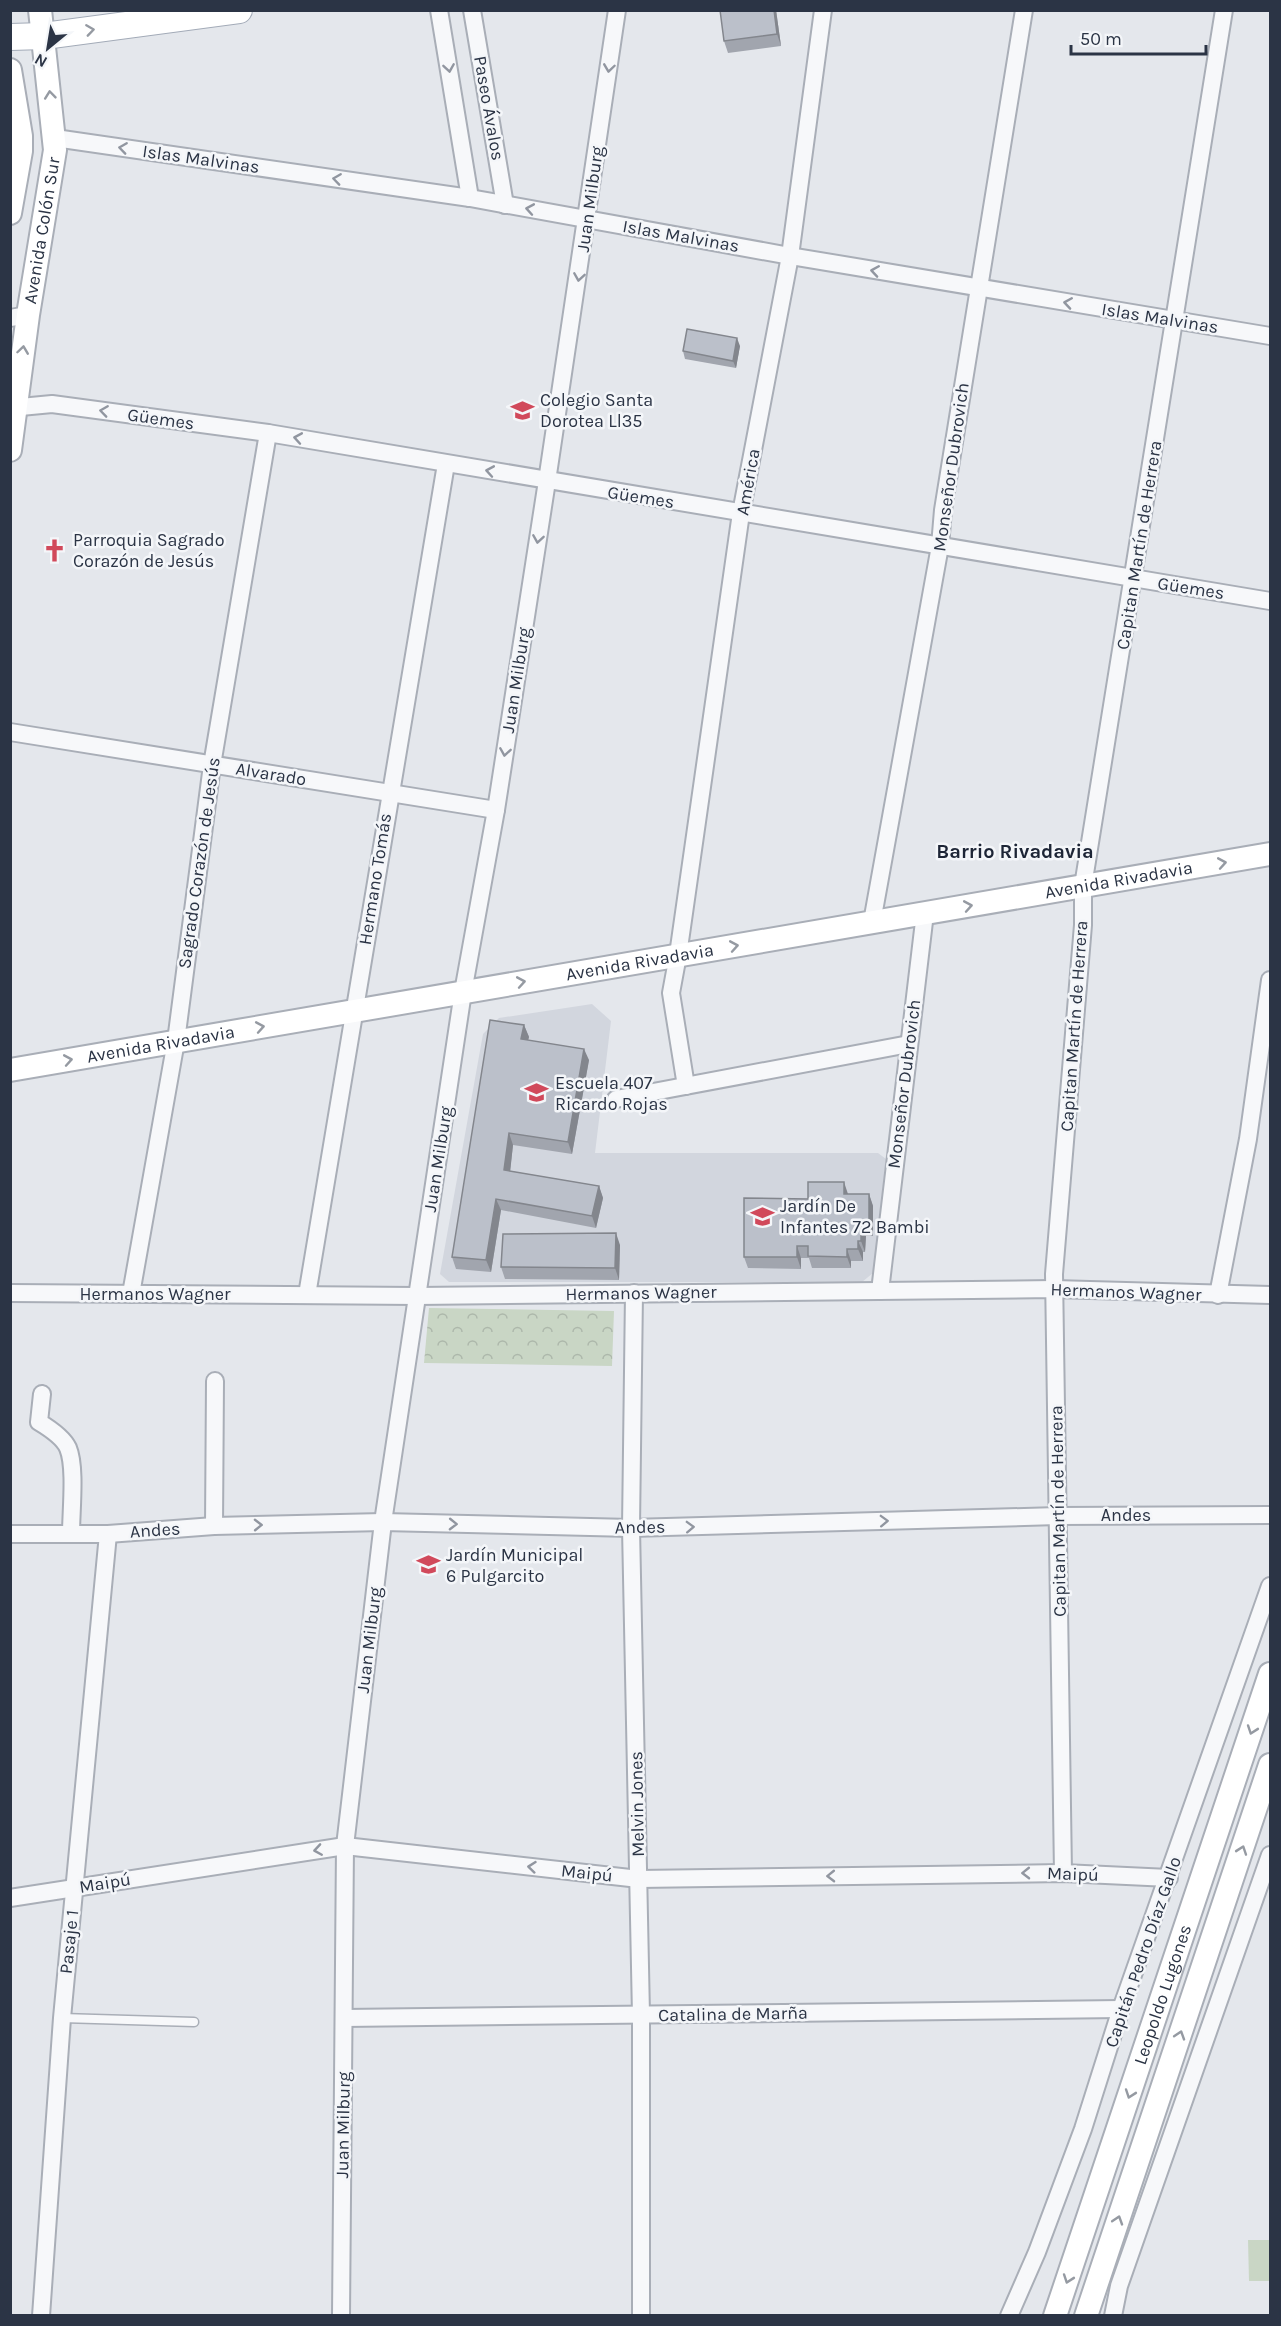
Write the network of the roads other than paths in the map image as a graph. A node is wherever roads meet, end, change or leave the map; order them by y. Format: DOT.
graph roads {
  1 [pos="40,10"];
  2 [pos="239,10"];
  3 [pos="439,10"];
  4 [pos="472,10"];
  5 [pos="617,10"];
  6 [pos="823,10"];
  7 [pos="1024,10"];
  8 [pos="1224,10"];
  9 [pos="208,12"];
  10 [pos="44,36"];
  11 [pos="10,37"];
  12 [pos="10,70"];
  13 [pos="55,138"];
  14 [pos="470,198"];
  15 [pos="505,205"];
  16 [pos="10,213"];
  17 [pos="587,219"];
  18 [pos="790,256"];
  19 [pos="980,288"];
  20 [pos="19,317"];
  21 [pos="1175,320"];
  22 [pos="1270,336"];
  23 [pos="13,408"];
  24 [pos="268,433"];
  25 [pos="10,450"];
  26 [pos="446,464"];
  27 [pos="547,481"];
  28 [pos="741,513"];
  29 [pos="940,546"];
  30 [pos="1134,578"];
  31 [pos="1270,601"];
  32 [pos="10,732"];
  33 [pos="212,765"];
  34 [pos="389,793"];
  35 [pos="496,810"];
  36 [pos="1270,854"];
  37 [pos="1083,886"];
  38 [pos="925,914"];
  39 [pos="872,922"];
  40 [pos="678,955"];
  41 [pos="1270,980"];
  42 [pos="463,992"];
  43 [pos="354,1011"];
  44 [pos="176,1041"];
  45 [pos="909,1044"];
  46 [pos="10,1070"];
  47 [pos="686,1086"];
  48 [pos="616,1099"];
  49 [pos="1054,1289"];
  50 [pos="880,1290"];
  51 [pos="10,1293"];
  52 [pos="634,1293"];
  53 [pos="130,1294"];
  54 [pos="308,1295"];
  55 [pos="1218,1295"];
  56 [pos="1270,1295"];
  57 [pos="417,1296"];
  58 [pos="215,1382"];
  59 [pos="42,1394"];
  60 [pos="1270,1515"];
  61 [pos="1058,1516"];
  62 [pos="383,1522"];
  63 [pos="214,1526"];
  64 [pos="631,1528"];
  65 [pos="10,1534"];
  66 [pos="71,1534"];
  67 [pos="108,1534"];
  68 [pos="1270,1586"];
  69 [pos="1270,1674"];
  70 [pos="1270,1765"];
  71 [pos="345,1846"];
  72 [pos="1270,1855"];
  73 [pos="1063,1873"];
  74 [pos="1267,1873"];
  75 [pos="1169,1878"];
  76 [pos="639,1879"];
  77 [pos="75,1887"];
  78 [pos="10,1898"];
  79 [pos="1121,2009"];
  80 [pos="641,2015"];
  81 [pos="62,2018"];
  82 [pos="344,2018"];
  83 [pos="194,2022"];
  84 [pos="41,2316"];
  85 [pos="341,2316"];
  86 [pos="641,2316"];
  87 [pos="1009,2316"];
  88 [pos="1055,2316"];
  89 [pos="1086,2316"];
  90 [pos="1113,2316"];
  1 -- 10 [label="main road, Avenida Colón Sur"];
  2 -- 9 [label="main road"];
  3 -- 14 [label="street, Paseo Ávalos, one-way"];
  4 -- 15 [label="street, Paseo Ávalos"];
  5 -- 17 [label="street, Juan Milburg, one-way"];
  6 -- 18 [label="street, América"];
  7 -- 19 [label="street, Monseñor Dubrovich"];
  8 -- 21 [label="street, Capitan Martín de Herrera"];
  10 -- 9 [label="main road, one-way"];
  10 -- 11 [label="main road"];
  13 -- 10 [label="main road, Avenida Colón Sur, one-way"];
  12 -- 16 [label="main road, Avenida Colón Sur"];
  14 -- 13 [label="street, Islas Malvinas, one-way"];
  13 -- 20 [label="main road, Avenida Colón Sur"];
  14 -- 15 [label="street, Islas Malvinas"];
  17 -- 15 [label="street, Islas Malvinas, one-way"];
  17 -- 18 [label="street, Islas Malvinas"];
  17 -- 27 [label="street, Juan Milburg, one-way"];
  19 -- 18 [label="street, Islas Malvinas, one-way"];
  18 -- 28 [label="street, América"];
  21 -- 19 [label="street, Islas Malvinas, one-way"];
  19 -- 29 [label="street, Monseñor Dubrovich"];
  23 -- 20 [label="main road, Avenida Colón Sur, one-way"];
  21 -- 22 [label="street, Islas Malvinas"];
  21 -- 30 [label="street, Capitan Martín de Herrera"];
  24 -- 23 [label="street, Güemes, one-way"];
  23 -- 25 [label="main road, Avenida Colón Sur"];
  26 -- 24 [label="street, Güemes, one-way"];
  24 -- 33 [label="street, Sagrado Corazón de Jesús"];
  27 -- 26 [label="street, Güemes, one-way"];
  26 -- 34 [label="street, Hermano Tomás"];
  27 -- 28 [label="street, Güemes"];
  27 -- 35 [label="street, Juan Milburg, one-way"];
  28 -- 29 [label="street, Güemes"];
  28 -- 40 [label="street, América"];
  29 -- 30 [label="street, Güemes"];
  29 -- 39 [label="street, Monseñor Dubrovich"];
  30 -- 31 [label="street, Güemes"];
  30 -- 37 [label="street, Capitan Martín de Herrera"];
  32 -- 33 [label="street, Alvarado"];
  33 -- 34 [label="street, Alvarado"];
  33 -- 44 [label="street, Sagrado Corazón de Jesús"];
  34 -- 35 [label="street, Alvarado"];
  34 -- 43 [label="street, Hermano Tomás"];
  35 -- 42 [label="street, Juan Milburg"];
  37 -- 36 [label="main road, Avenida Rivadavia, one-way"];
  38 -- 37 [label="main road, Avenida Rivadavia, one-way"];
  37 -- 49 [label="street, Capitan Martín de Herrera"];
  38 -- 39 [label="main road, Avenida Rivadavia"];
  38 -- 45 [label="street, Monseñor Dubrovich"];
  40 -- 39 [label="main road, Avenida Rivadavia, one-way"];
  42 -- 40 [label="main road, Avenida Rivadavia, one-way"];
  40 -- 47 [label="street"];
  41 -- 55 [label="street"];
  42 -- 43 [label="main road, Avenida Rivadavia"];
  42 -- 57 [label="street, Juan Milburg"];
  44 -- 43 [label="main road, Avenida Rivadavia, one-way"];
  43 -- 54 [label="street, Hermano Tomás"];
  46 -- 44 [label="main road, Avenida Rivadavia, one-way"];
  44 -- 53 [label="street, Sagrado Corazón de Jesús"];
  45 -- 47 [label="street"];
  45 -- 50 [label="street, Monseñor Dubrovich"];
  47 -- 48 [label="street"];
  49 -- 50 [label="street, Hermanos Wagner"];
  49 -- 55 [label="street, Hermanos Wagner"];
  49 -- 61 [label="street, Capitan Martín de Herrera"];
  50 -- 52 [label="street, Hermanos Wagner"];
  51 -- 53 [label="street, Hermanos Wagner"];
  52 -- 57 [label="street, Hermanos Wagner"];
  52 -- 64 [label="street, Melvin Jones"];
  53 -- 54 [label="street, Hermanos Wagner"];
  54 -- 57 [label="street, Hermanos Wagner"];
  55 -- 56 [label="street, Hermanos Wagner"];
  57 -- 62 [label="street, Juan Milburg"];
  58 -- 63 [label="street"];
  59 -- 66 [label="street"];
  60 -- 61 [label="street, Andes"];
  64 -- 61 [label="street, Andes, one-way"];
  61 -- 73 [label="street, Capitan Martín de Herrera"];
  63 -- 62 [label="street, Andes, one-way"];
  62 -- 64 [label="street, Andes, one-way"];
  62 -- 71 [label="street, Juan Milburg"];
  63 -- 67 [label="street, Andes"];
  64 -- 76 [label="street, Melvin Jones"];
  65 -- 66 [label="street, Andes"];
  66 -- 67 [label="street, Andes"];
  67 -- 77 [label="street, Pasaje 1"];
  68 -- 75 [label="street, Capitán Pedro Díaz Gallo"];
  69 -- 88 [label="main road, Leopoldo Lugones, one-way"];
  89 -- 70 [label="main road, Leopoldo Lugones, one-way"];
  76 -- 71 [label="street, Maipú, one-way"];
  71 -- 77 [label="street, Maipú, one-way"];
  71 -- 82 [label="street, Juan Milburg"];
  72 -- 74 [label="street"];
  73 -- 75 [label="street, Maipú"];
  73 -- 76 [label="street, Maipú, one-way"];
  74 -- 90 [label="street"];
  75 -- 79 [label="street, Capitán Pedro Díaz Gallo"];
  76 -- 80 [label="street, Melvin Jones"];
  77 -- 78 [label="street, Maipú"];
  77 -- 81 [label="street, Pasaje 1"];
  79 -- 80 [label="street, Catalina de Marña"];
  79 -- 87 [label="street, Capitán Pedro Díaz Gallo"];
  80 -- 82 [label="street, Catalina de Marña"];
  80 -- 86 [label="street, Melvin Jones"];
  81 -- 83 [label="lane"];
  81 -- 84 [label="street, Pasaje 1"];
  82 -- 85 [label="street, Juan Milburg"];
}
